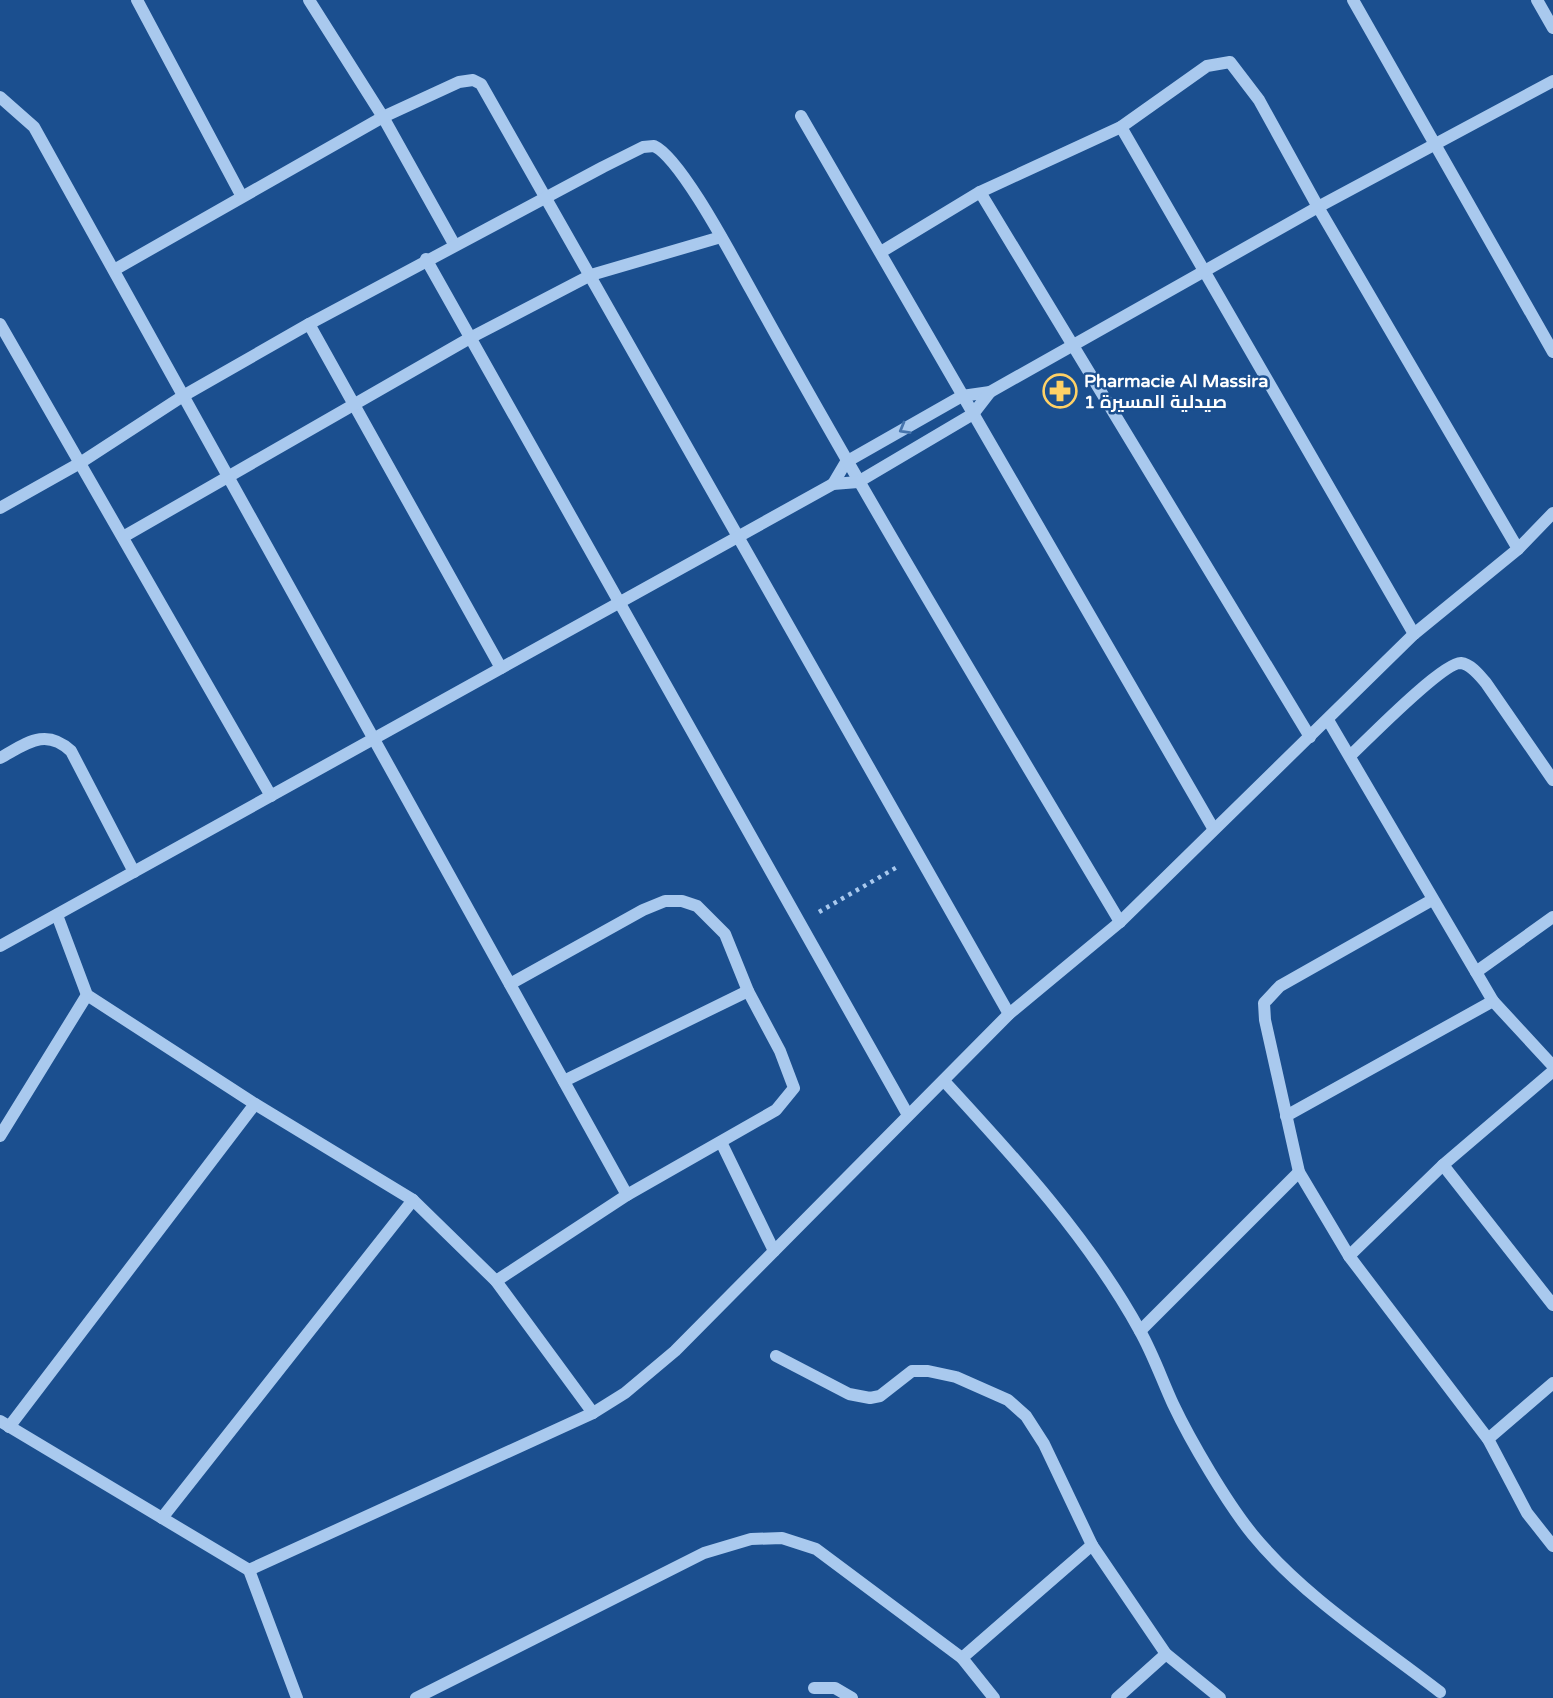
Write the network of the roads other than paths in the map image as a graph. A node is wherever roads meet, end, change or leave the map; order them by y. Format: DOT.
graph roads {
  1 [pos="138,0"];
  2 [pos="309,0"];
  3 [pos="1353,0"];
  4 [pos="1537,0"];
  5 [pos="1553,28"];
  6 [pos="1553,81"];
  7 [pos="0,97"];
  8 [pos="801,116"];
  9 [pos="383,117"];
  10 [pos="1121,127"];
  11 [pos="1436,143"];
  12 [pos="980,192"];
  13 [pos="241,195"];
  14 [pos="546,197"];
  15 [pos="1318,208"];
  16 [pos="721,237"];
  17 [pos="454,244"];
  18 [pos="881,252"];
  19 [pos="426,260"];
  20 [pos="114,270"];
  21 [pos="1205,272"];
  22 [pos="591,275"];
  23 [pos="0,324"];
  24 [pos="309,324"];
  25 [pos="470,338"];
  26 [pos="1074,347"];
  27 [pos="1553,352"];
  28 [pos="990,392"];
  29 [pos="183,396"];
  30 [pos="962,396"];
  31 [pos="355,403"];
  32 [pos="974,414"];
  33 [pos="80,463"];
  34 [pos="846,463"];
  35 [pos="228,476"];
  36 [pos="858,482"];
  37 [pos="833,484"];
  38 [pos="0,508"];
  39 [pos="1553,513"];
  40 [pos="122,537"];
  41 [pos="738,537"];
  42 [pos="1518,549"];
  43 [pos="620,603"];
  44 [pos="1414,634"];
  45 [pos="501,668"];
  46 [pos="1328,720"];
  47 [pos="1310,737"];
  48 [pos="374,739"];
  49 [pos="1350,757"];
  50 [pos="0,758"];
  51 [pos="1553,780"];
  52 [pos="271,796"];
  53 [pos="1213,828"];
  54 [pos="134,872"];
  55 [pos="1432,900"];
  56 [pos="57,915"];
  57 [pos="1553,918"];
  58 [pos="1120,922"];
  59 [pos="0,946"];
  60 [pos="1476,972"];
  61 [pos="510,984"];
  62 [pos="748,991"];
  63 [pos="87,995"];
  64 [pos="1493,1001"];
  65 [pos="1009,1014"];
  66 [pos="1553,1068"];
  67 [pos="564,1081"];
  68 [pos="944,1081"];
  69 [pos="256,1104"];
  70 [pos="908,1115"];
  71 [pos="1286,1116"];
  72 [pos="0,1136"];
  73 [pos="721,1142"];
  74 [pos="1443,1165"];
  75 [pos="1299,1172"];
  76 [pos="627,1195"];
  77 [pos="413,1200"];
  78 [pos="775,1251"];
  79 [pos="1349,1256"];
  80 [pos="496,1280"];
  81 [pos="1553,1305"];
  82 [pos="1140,1331"];
  83 [pos="775,1356"];
  84 [pos="1553,1383"];
  85 [pos="593,1413"];
  86 [pos="4,1424"];
  87 [pos="1488,1439"];
  88 [pos="162,1518"];
  89 [pos="1092,1545"];
  90 [pos="1553,1546"];
  91 [pos="249,1570"];
  92 [pos="1166,1654"];
  93 [pos="962,1658"];
  94 [pos="814,1688"];
  95 [pos="1439,1696"];
  96 [pos="297,1698"];
  97 [pos="416,1698"];
  98 [pos="852,1698"];
  99 [pos="994,1698"];
  100 [pos="1117,1698"];
  101 [pos="1220,1698"];
  1 -- 13 [label="street"];
  2 -- 9 [label="street"];
  3 -- 11 [label="street"];
  4 -- 5 [label="street"];
  6 -- 11 [label="street"];
  7 -- 20 [label="street"];
  8 -- 18 [label="street"];
  9 -- 13 [label="street"];
  9 -- 14 [label="street"];
  9 -- 17 [label="street"];
  10 -- 12 [label="street"];
  10 -- 15 [label="street"];
  10 -- 21 [label="street"];
  11 -- 15 [label="street"];
  11 -- 27 [label="street"];
  12 -- 18 [label="street"];
  12 -- 26 [label="street"];
  13 -- 20 [label="street"];
  14 -- 16 [label="street"];
  14 -- 17 [label="street"];
  14 -- 22 [label="street"];
  15 -- 21 [label="street"];
  15 -- 42 [label="street"];
  16 -- 22 [label="street"];
  16 -- 34 [label="street"];
  17 -- 19 [label="street"];
  18 -- 30 [label="street"];
  19 -- 24 [label="street"];
  19 -- 25 [label="street"];
  20 -- 29 [label="street"];
  21 -- 26 [label="street"];
  21 -- 44 [label="street"];
  22 -- 25 [label="street"];
  22 -- 41 [label="street"];
  23 -- 33 [label="street"];
  24 -- 29 [label="street"];
  24 -- 31 [label="street"];
  25 -- 31 [label="street"];
  25 -- 43 [label="street"];
  26 -- 28 [label="street"];
  26 -- 47 [label="street"];
  28 -- 30 [label="street"];
  28 -- 32 [label="street"];
  29 -- 33 [label="street"];
  29 -- 35 [label="street"];
  30 -- 32 [label="street"];
  30 -- 34 [label="street, one-way"];
  31 -- 35 [label="street"];
  31 -- 45 [label="street"];
  32 -- 36 [label="street"];
  32 -- 53 [label="street"];
  33 -- 38 [label="street"];
  33 -- 40 [label="street"];
  34 -- 36 [label="street"];
  34 -- 37 [label="street"];
  35 -- 40 [label="street"];
  35 -- 48 [label="street"];
  36 -- 37 [label="street"];
  36 -- 58 [label="street"];
  37 -- 41 [label="street"];
  39 -- 42 [label="street"];
  40 -- 52 [label="street"];
  41 -- 43 [label="street"];
  41 -- 65 [label="street"];
  42 -- 44 [label="street"];
  43 -- 45 [label="street"];
  43 -- 70 [label="street"];
  44 -- 46 [label="street"];
  45 -- 48 [label="street"];
  46 -- 47 [label="street"];
  46 -- 49 [label="street"];
  47 -- 53 [label="street"];
  48 -- 52 [label="street"];
  48 -- 61 [label="street"];
  49 -- 51 [label="street"];
  49 -- 55 [label="street"];
  50 -- 54 [label="street"];
  52 -- 54 [label="street"];
  53 -- 58 [label="street"];
  54 -- 56 [label="street"];
  55 -- 60 [label="street"];
  55 -- 71 [label="street"];
  56 -- 59 [label="street"];
  56 -- 63 [label="street"];
  57 -- 60 [label="street"];
  58 -- 65 [label="street"];
  60 -- 64 [label="street"];
  61 -- 62 [label="street"];
  61 -- 67 [label="street"];
  62 -- 67 [label="street"];
  62 -- 73 [label="street"];
  63 -- 69 [label="street"];
  63 -- 72 [label="street"];
  64 -- 66 [label="street"];
  64 -- 71 [label="street"];
  65 -- 68 [label="street"];
  66 -- 74 [label="street"];
  67 -- 76 [label="street"];
  68 -- 70 [label="street"];
  68 -- 82 [label="street"];
  69 -- 77 [label="street"];
  69 -- 86 [label="street"];
  70 -- 78 [label="street"];
  71 -- 75 [label="street"];
  73 -- 76 [label="street"];
  73 -- 78 [label="street"];
  74 -- 79 [label="street"];
  74 -- 81 [label="street"];
  75 -- 79 [label="street"];
  75 -- 82 [label="street"];
  76 -- 80 [label="street"];
  77 -- 80 [label="street"];
  77 -- 88 [label="street"];
  78 -- 85 [label="street"];
  79 -- 87 [label="street"];
  80 -- 85 [label="street"];
  82 -- 95 [label="street"];
  83 -- 89 [label="street"];
  84 -- 87 [label="street"];
  85 -- 91 [label="street"];
  86 -- 88 [label="street"];
  87 -- 90 [label="street"];
  88 -- 91 [label="street"];
  89 -- 92 [label="street"];
  89 -- 93 [label="street"];
  91 -- 96 [label="street"];
  92 -- 100 [label="street"];
  92 -- 101 [label="street"];
  93 -- 97 [label="street"];
  93 -- 99 [label="street"];
  94 -- 98 [label="street"];
}
